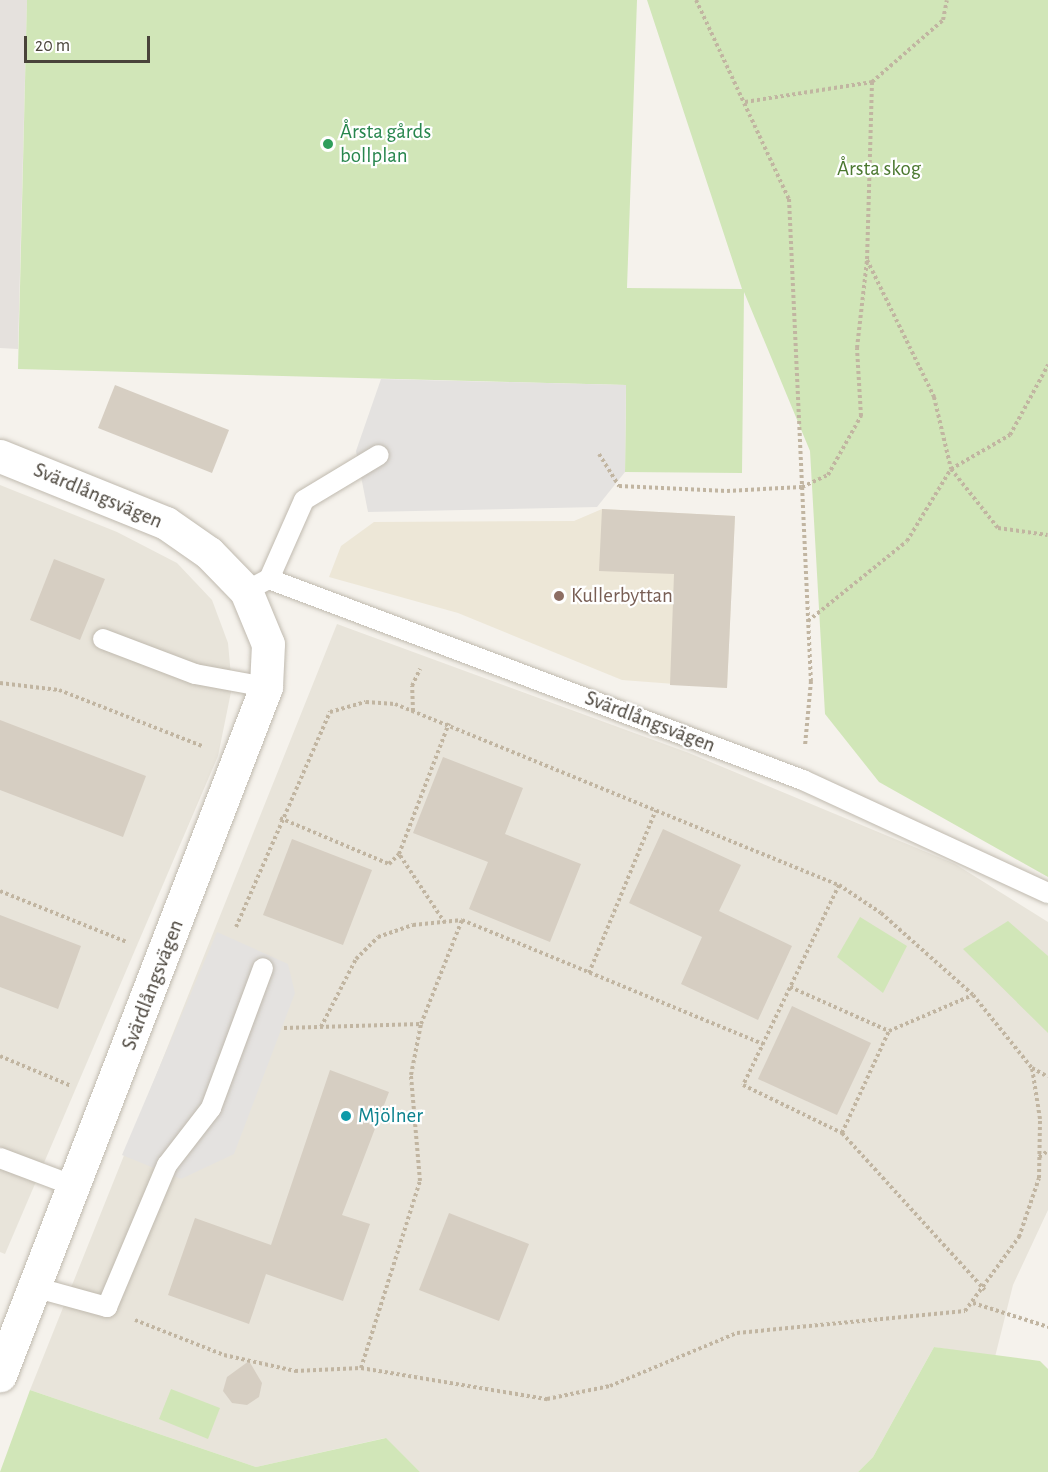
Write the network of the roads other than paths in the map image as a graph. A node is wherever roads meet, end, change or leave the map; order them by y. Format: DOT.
graph roads {
  1 [pos="0,456"];
  2 [pos="379,456"];
  3 [pos="257,585"];
  4 [pos="104,639"];
  5 [pos="266,687"];
  6 [pos="1048,893"];
  7 [pos="263,968"];
  8 [pos="0,1158"];
  9 [pos="74,1186"];
  10 [pos="34,1287"];
  11 [pos="0,1375"];
  1 -- 3 [label="street, Svärdlångsvägen"];
  2 -- 3 [label="lane"];
  3 -- 5 [label="street, Svärdlångsvägen"];
  3 -- 6 [label="lane, Svärdlångsvägen"];
  4 -- 5 [label="lane"];
  5 -- 9 [label="street, Svärdlångsvägen"];
  7 -- 10 [label="lane"];
  8 -- 9 [label="lane"];
  9 -- 10 [label="street, Svärdlångsvägen"];
  10 -- 11 [label="street, Svärdlångsvägen"];
}
